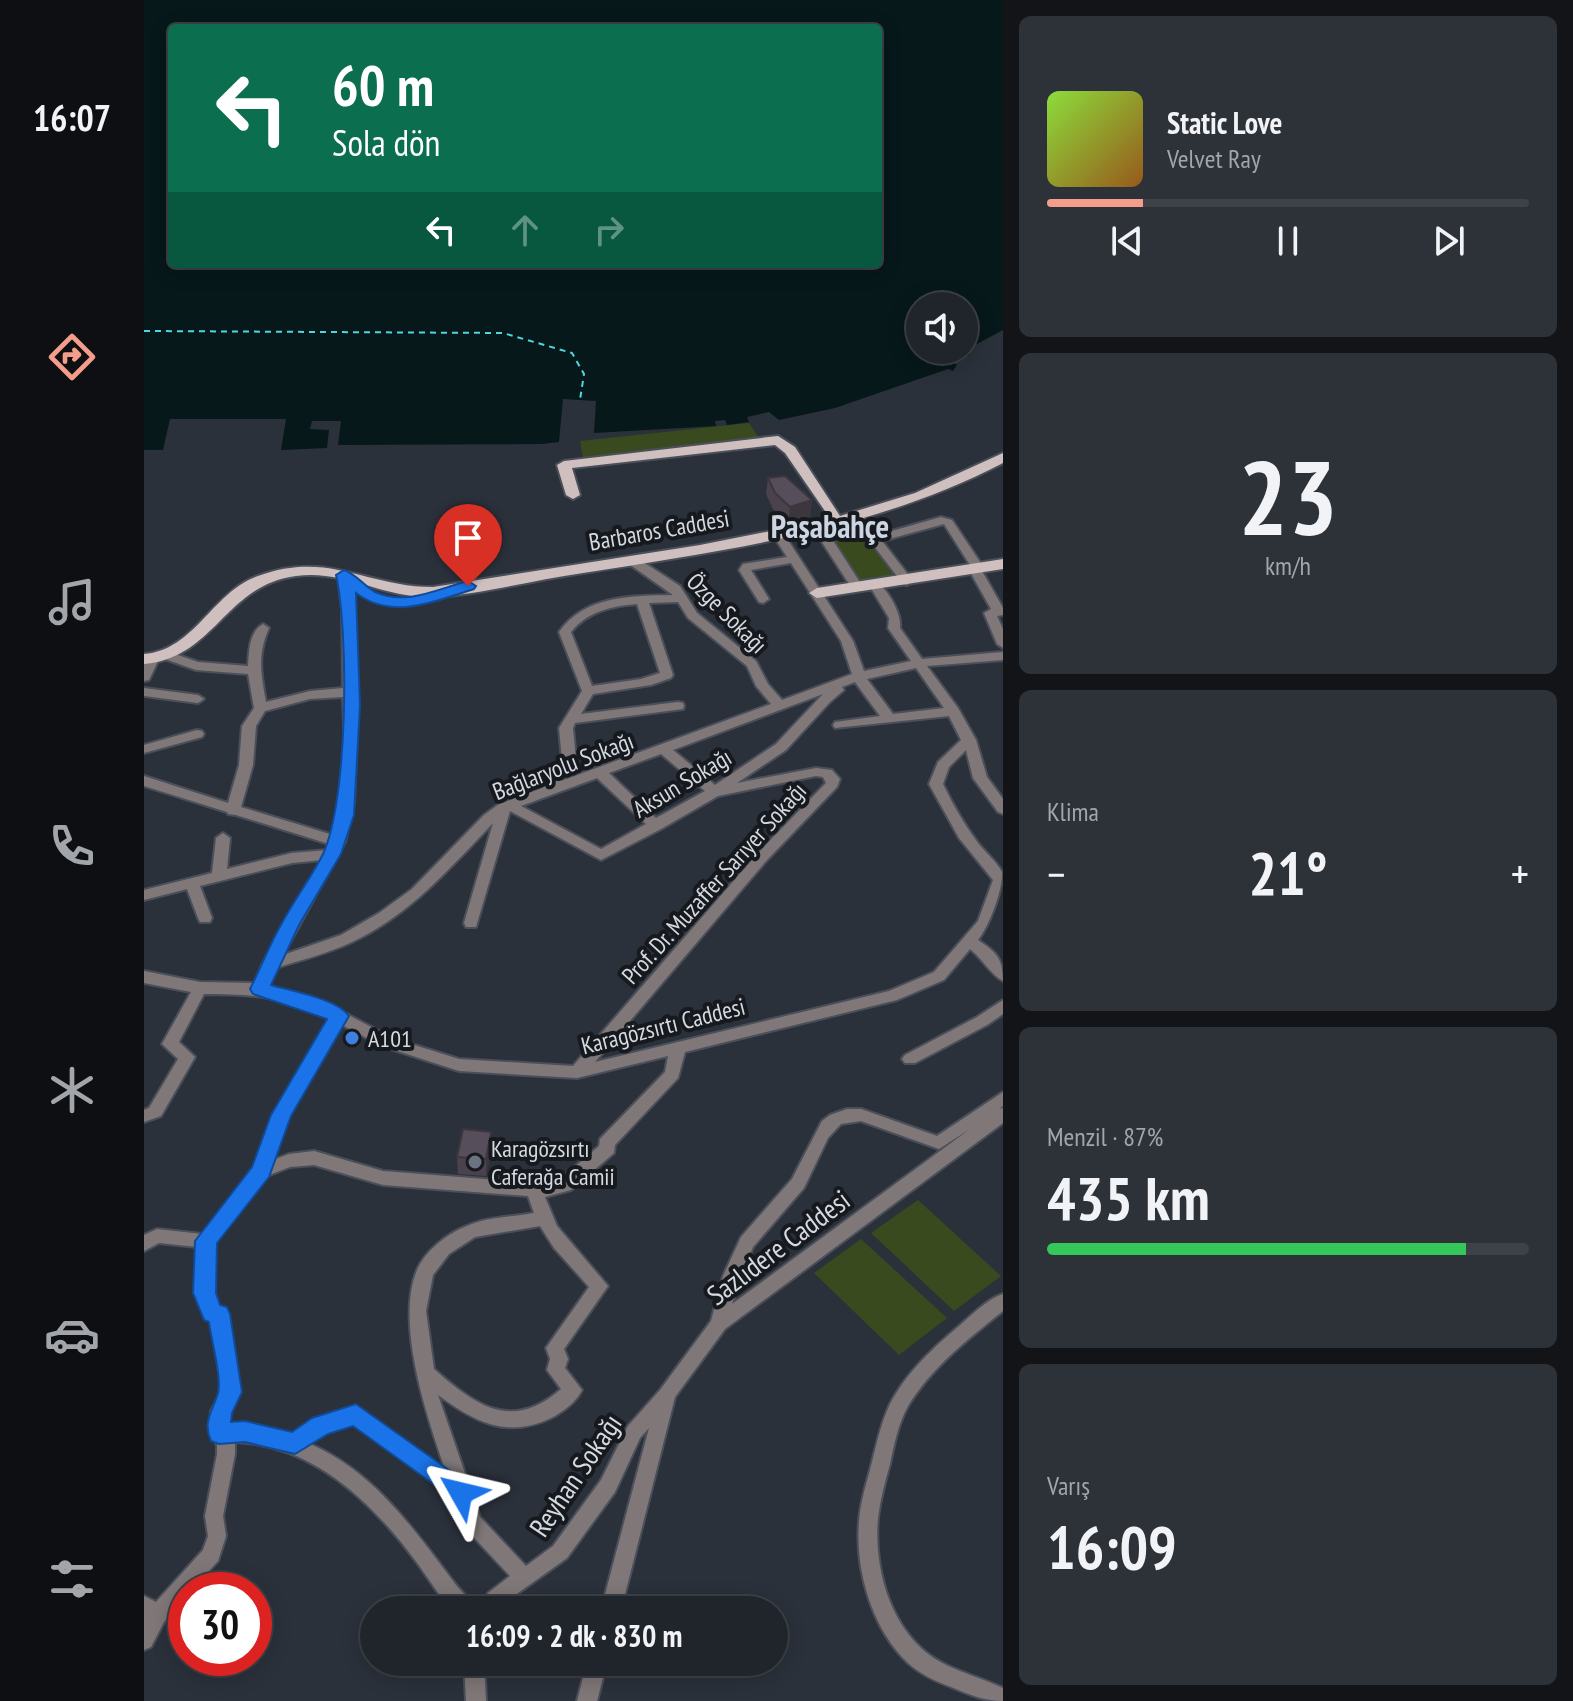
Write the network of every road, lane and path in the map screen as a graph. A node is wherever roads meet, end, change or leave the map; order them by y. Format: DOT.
graph roads {
  1 [pos="1002,460"];
  2 [pos="573,495"];
  3 [pos="857,516"];
  4 [pos="834,521"];
  5 [pos="817,525"];
  6 [pos="778,534"];
  7 [pos="877,539"];
  8 [pos="793,559"];
  9 [pos="633,561"];
  10 [pos="1003,564"];
  11 [pos="976,568"];
  12 [pos="344,575"];
  13 [pos="907,581"];
  14 [pos="875,585"];
  15 [pos="857,587"];
  16 [pos="817,593"];
  17 [pos="680,598"];
  18 [pos="763,599"];
  19 [pos="642,600"];
  20 [pos="263,628"];
  21 [pos="1003,644"];
  22 [pos="1003,656"];
  23 [pos="155,658"];
  24 [pos="917,664"];
  25 [pos="254,671"];
  26 [pos="860,676"];
  27 [pos="144,677"];
  28 [pos="588,691"];
  29 [pos="144,692"];
  30 [pos="350,692"];
  31 [pos="198,699"];
  32 [pos="678,706"];
  33 [pos="780,706"];
  34 [pos="260,708"];
  35 [pos="953,711"];
  36 [pos="889,718"];
  37 [pos="574,719"];
  38 [pos="840,725"];
  39 [pos="197,734"];
  40 [pos="969,740"];
  41 [pos="144,749"];
  42 [pos="665,750"];
  43 [pos="599,772"];
  44 [pos="144,781"];
  45 [pos="547,791"];
  46 [pos="714,792"];
  47 [pos="507,806"];
  48 [pos="1003,809"];
  49 [pos="233,811"];
  50 [pos="656,826"];
  51 [pos="223,838"];
  52 [pos="335,848"];
  53 [pos="219,876"];
  54 [pos="1002,880"];
  55 [pos="192,883"];
  56 [pos="144,895"];
  57 [pos="205,918"];
  58 [pos="471,923"];
  59 [pos="969,941"];
  60 [pos="269,965"];
  61 [pos="1003,975"];
  62 [pos="144,977"];
  63 [pos="200,988"];
  64 [pos="260,989"];
  65 [pos="1003,1006"];
  66 [pos="339,1016"];
  67 [pos="678,1048"];
  68 [pos="910,1059"];
  69 [pos="577,1072"];
  70 [pos="1003,1098"];
  71 [pos="1003,1114"];
  72 [pos="144,1116"];
  73 [pos="261,1171"];
  74 [pos="535,1191"];
  75 [pos="544,1218"];
  76 [pos="206,1241"];
  77 [pos="144,1244"];
  78 [pos="1003,1301"];
  79 [pos="719,1324"];
  80 [pos="427,1374"];
  81 [pos="667,1394"];
  82 [pos="219,1434"];
  83 [pos="295,1444"];
  84 [pos="461,1493"];
  85 [pos="523,1576"];
  86 [pos="448,1596"];
  87 [pos="497,1596"];
  88 [pos="615,1596"];
  89 [pos="151,1610"];
  90 [pos="144,1640"];
  91 [pos="475,1676"];
  92 [pos="593,1676"];
  93 [pos="1003,1699"];
  94 [pos="476,1701"];
  95 [pos="587,1701"];
  1 -- 3 [label="main road, Barbaros Caddesi"];
  2 -- 4 [label="main road"];
  3 -- 4 [label="main road, Barbaros Caddesi"];
  3 -- 7 [label="street"];
  4 -- 5 [label="main road, Barbaros Caddesi"];
  5 -- 6 [label="main road, Barbaros Caddesi"];
  5 -- 15 [label="street"];
  6 -- 8 [label="street"];
  6 -- 9 [label="main road, Barbaros Caddesi"];
  7 -- 11 [label="street"];
  7 -- 13 [label="street"];
  8 -- 16 [label="street"];
  8 -- 18 [label="street"];
  9 -- 12 [label="main road, Barbaros Caddesi"];
  9 -- 17 [label="street, Özge Sokağı"];
  10 -- 11 [label="main road"];
  11 -- 13 [label="main road"];
  11 -- 21 [label="street"];
  12 -- 23 [label="main road, Barbaros Caddesi"];
  12 -- 30 [label="street"];
  13 -- 14 [label="main road"];
  14 -- 15 [label="main road"];
  14 -- 24 [label="street"];
  15 -- 16 [label="main road"];
  16 -- 26 [label="street"];
  17 -- 19 [label="street"];
  17 -- 33 [label="street, Özge Sokağı"];
  19 -- 28 [label="street"];
  19 -- 28 [label="street"];
  20 -- 25 [label="street"];
  22 -- 24 [label="street"];
  23 -- 25 [label="street"];
  23 -- 27 [label="street"];
  24 -- 26 [label="street"];
  24 -- 35 [label="street"];
  25 -- 34 [label="street"];
  26 -- 33 [label="street, Bağlaryolu Sokağı"];
  26 -- 36 [label="street"];
  26 -- 46 [label="street, Aksun Sokağı"];
  28 -- 37 [label="street"];
  29 -- 31 [label="street"];
  30 -- 34 [label="street"];
  30 -- 52 [label="street"];
  32 -- 37 [label="street"];
  33 -- 42 [label="street, Bağlaryolu Sokağı"];
  34 -- 49 [label="street"];
  35 -- 36 [label="street"];
  35 -- 40 [label="street"];
  36 -- 38 [label="street"];
  37 -- 45 [label="street"];
  39 -- 41 [label="street"];
  40 -- 48 [label="street"];
  40 -- 54 [label="street"];
  42 -- 43 [label="street, Bağlaryolu Sokağı"];
  42 -- 46 [label="street"];
  43 -- 45 [label="street, Bağlaryolu Sokağı"];
  43 -- 50 [label="street"];
  44 -- 49 [label="street"];
  45 -- 47 [label="street, Bağlaryolu Sokağı"];
  46 -- 50 [label="street, Aksun Sokağı"];
  46 -- 69 [label="street, Prof. Dr. Muzaffer Sarıyer Sokağı"];
  47 -- 50 [label="street, Aksun Sokağı"];
  47 -- 58 [label="street"];
  47 -- 60 [label="street, Bağlaryolu Sokağı"];
  49 -- 52 [label="street"];
  51 -- 53 [label="street"];
  52 -- 53 [label="street"];
  52 -- 60 [label="street"];
  53 -- 55 [label="street"];
  54 -- 59 [label="street, Karagözsırtı Caddesi"];
  55 -- 56 [label="street"];
  55 -- 57 [label="street"];
  59 -- 61 [label="street"];
  59 -- 67 [label="street, Karagözsırtı Caddesi"];
  60 -- 64 [label="street"];
  62 -- 63 [label="street, Karagözsırtı Caddesi"];
  63 -- 64 [label="street, Karagözsırtı Caddesi"];
  63 -- 72 [label="street"];
  64 -- 66 [label="street, Karagözsırtı Caddesi"];
  65 -- 68 [label="street"];
  66 -- 69 [label="street, Karagözsırtı Caddesi"];
  66 -- 73 [label="street"];
  67 -- 69 [label="street, Karagözsırtı Caddesi"];
  67 -- 74 [label="street"];
  70 -- 79 [label="street"];
  71 -- 79 [label="street, Sazlıdere Caddesi"];
  73 -- 74 [label="street"];
  73 -- 76 [label="street"];
  74 -- 75 [label="street"];
  75 -- 80 [label="street"];
  75 -- 80 [label="street"];
  76 -- 77 [label="street"];
  76 -- 82 [label="street"];
  78 -- 93 [label="street"];
  79 -- 81 [label="street, Sazlıdere Caddesi"];
  80 -- 84 [label="street"];
  81 -- 85 [label="street, Reyhan Sokağı"];
  81 -- 88 [label="street, Sazlıdere Caddesi"];
  82 -- 83 [label="street"];
  82 -- 89 [label="street"];
  83 -- 84 [label="street"];
  83 -- 86 [label="street"];
  84 -- 85 [label="street"];
  85 -- 87 [label="street, Reyhan Sokağı"];
  89 -- 90 [label="street"];
  91 -- 94 [label="street"];
  92 -- 95 [label="street"];
}
